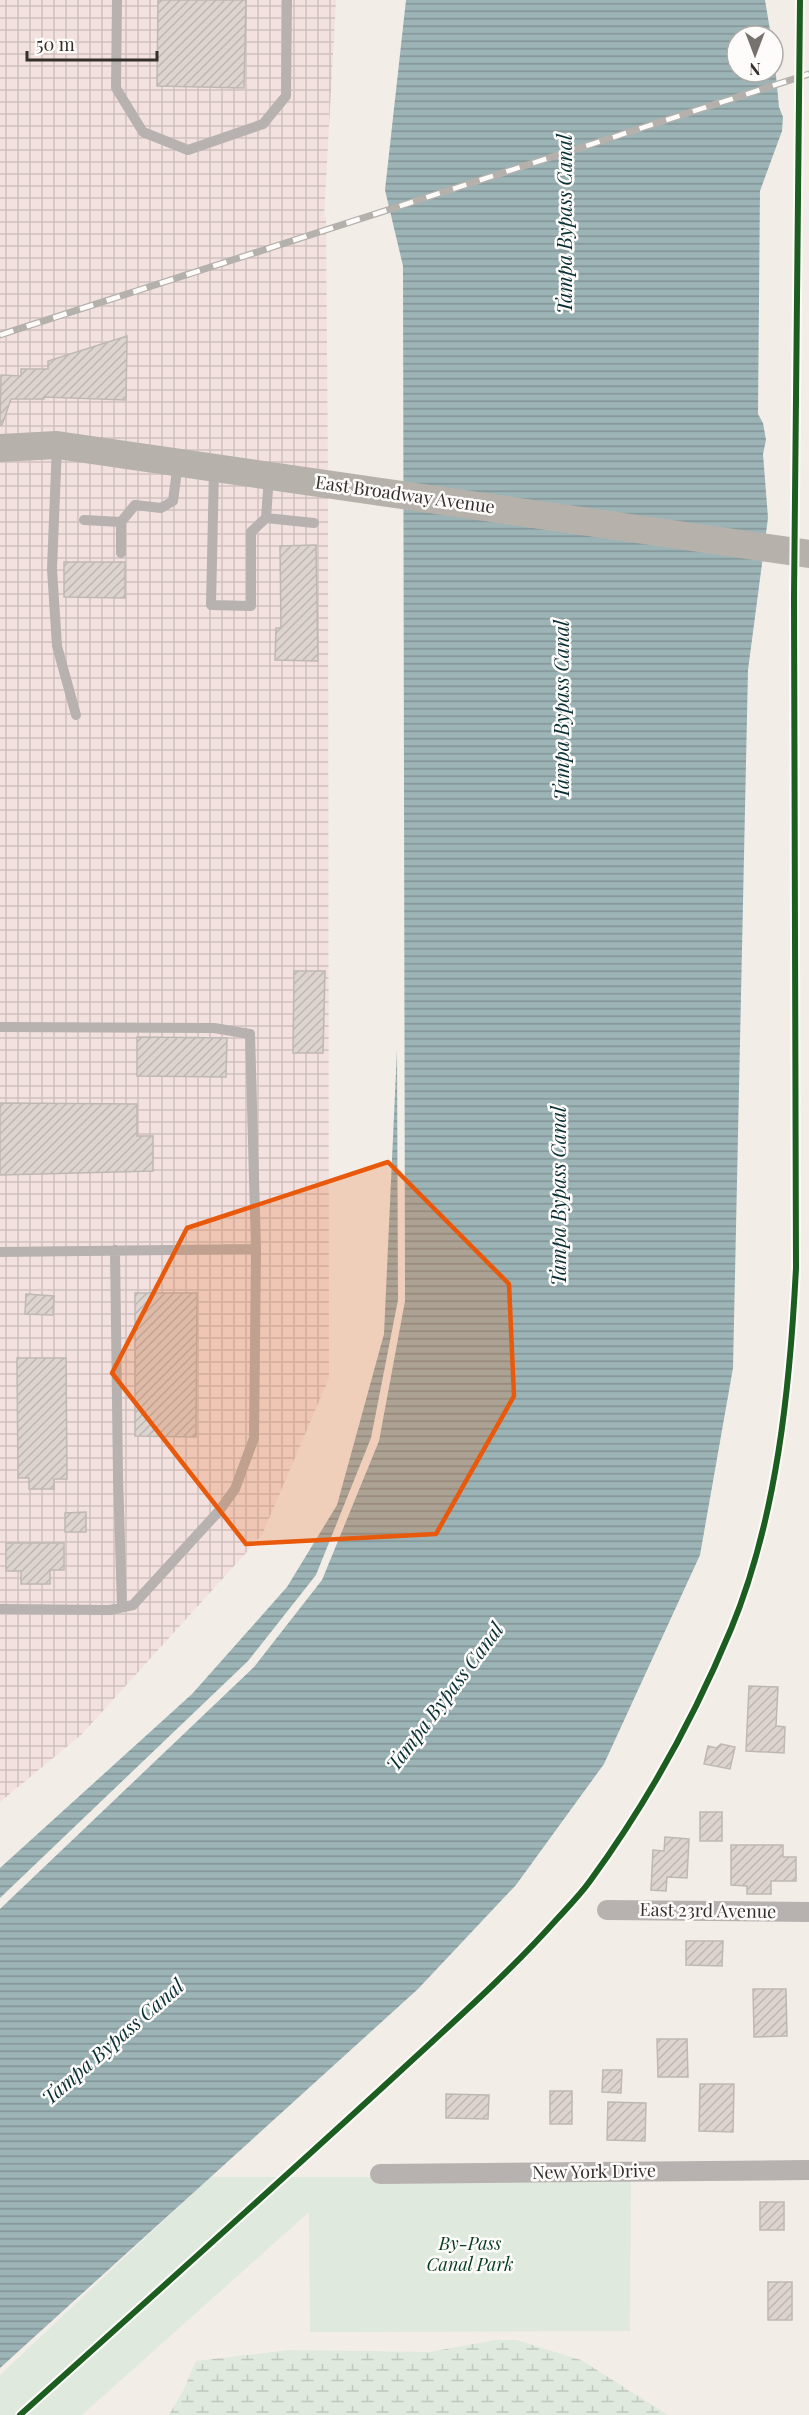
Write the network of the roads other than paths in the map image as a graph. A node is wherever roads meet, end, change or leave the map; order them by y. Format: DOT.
graph roads {
  1 [pos="117,0"];
  2 [pos="287,0"];
  3 [pos="57,445"];
  4 [pos="0,448"];
  5 [pos="178,463"];
  6 [pos="214,468"];
  7 [pos="269,476"];
  8 [pos="266,518"];
  9 [pos="84,520"];
  10 [pos="121,522"];
  11 [pos="314,523"];
  12 [pos="121,553"];
  13 [pos="801,553"];
  14 [pos="76,716"];
  15 [pos="0,1027"];
  16 [pos="256,1249"];
  17 [pos="115,1250"];
  18 [pos="0,1252"];
  19 [pos="122,1607"];
  20 [pos="0,1609"];
  21 [pos="607,1910"];
  22 [pos="809,1912"];
  23 [pos="809,2170"];
  24 [pos="380,2174"];
  1 -- 2 [label="lane"];
  3 -- 4 [label="main road, East Broadway Avenue"];
  3 -- 5 [label="main road, East Broadway Avenue"];
  3 -- 14 [label="lane"];
  5 -- 6 [label="main road, East Broadway Avenue"];
  5 -- 10 [label="lane"];
  6 -- 7 [label="main road, East Broadway Avenue"];
  6 -- 8 [label="lane"];
  7 -- 8 [label="lane"];
  7 -- 13 [label="main road, East Broadway Avenue"];
  8 -- 11 [label="lane"];
  9 -- 10 [label="lane"];
  10 -- 12 [label="lane"];
  15 -- 16 [label="lane"];
  16 -- 17 [label="lane"];
  16 -- 19 [label="lane"];
  17 -- 18 [label="lane"];
  17 -- 19 [label="lane"];
  19 -- 20 [label="lane"];
  21 -- 22 [label="street, East 23rd Avenue"];
  23 -- 24 [label="street, New York Drive"];
}
